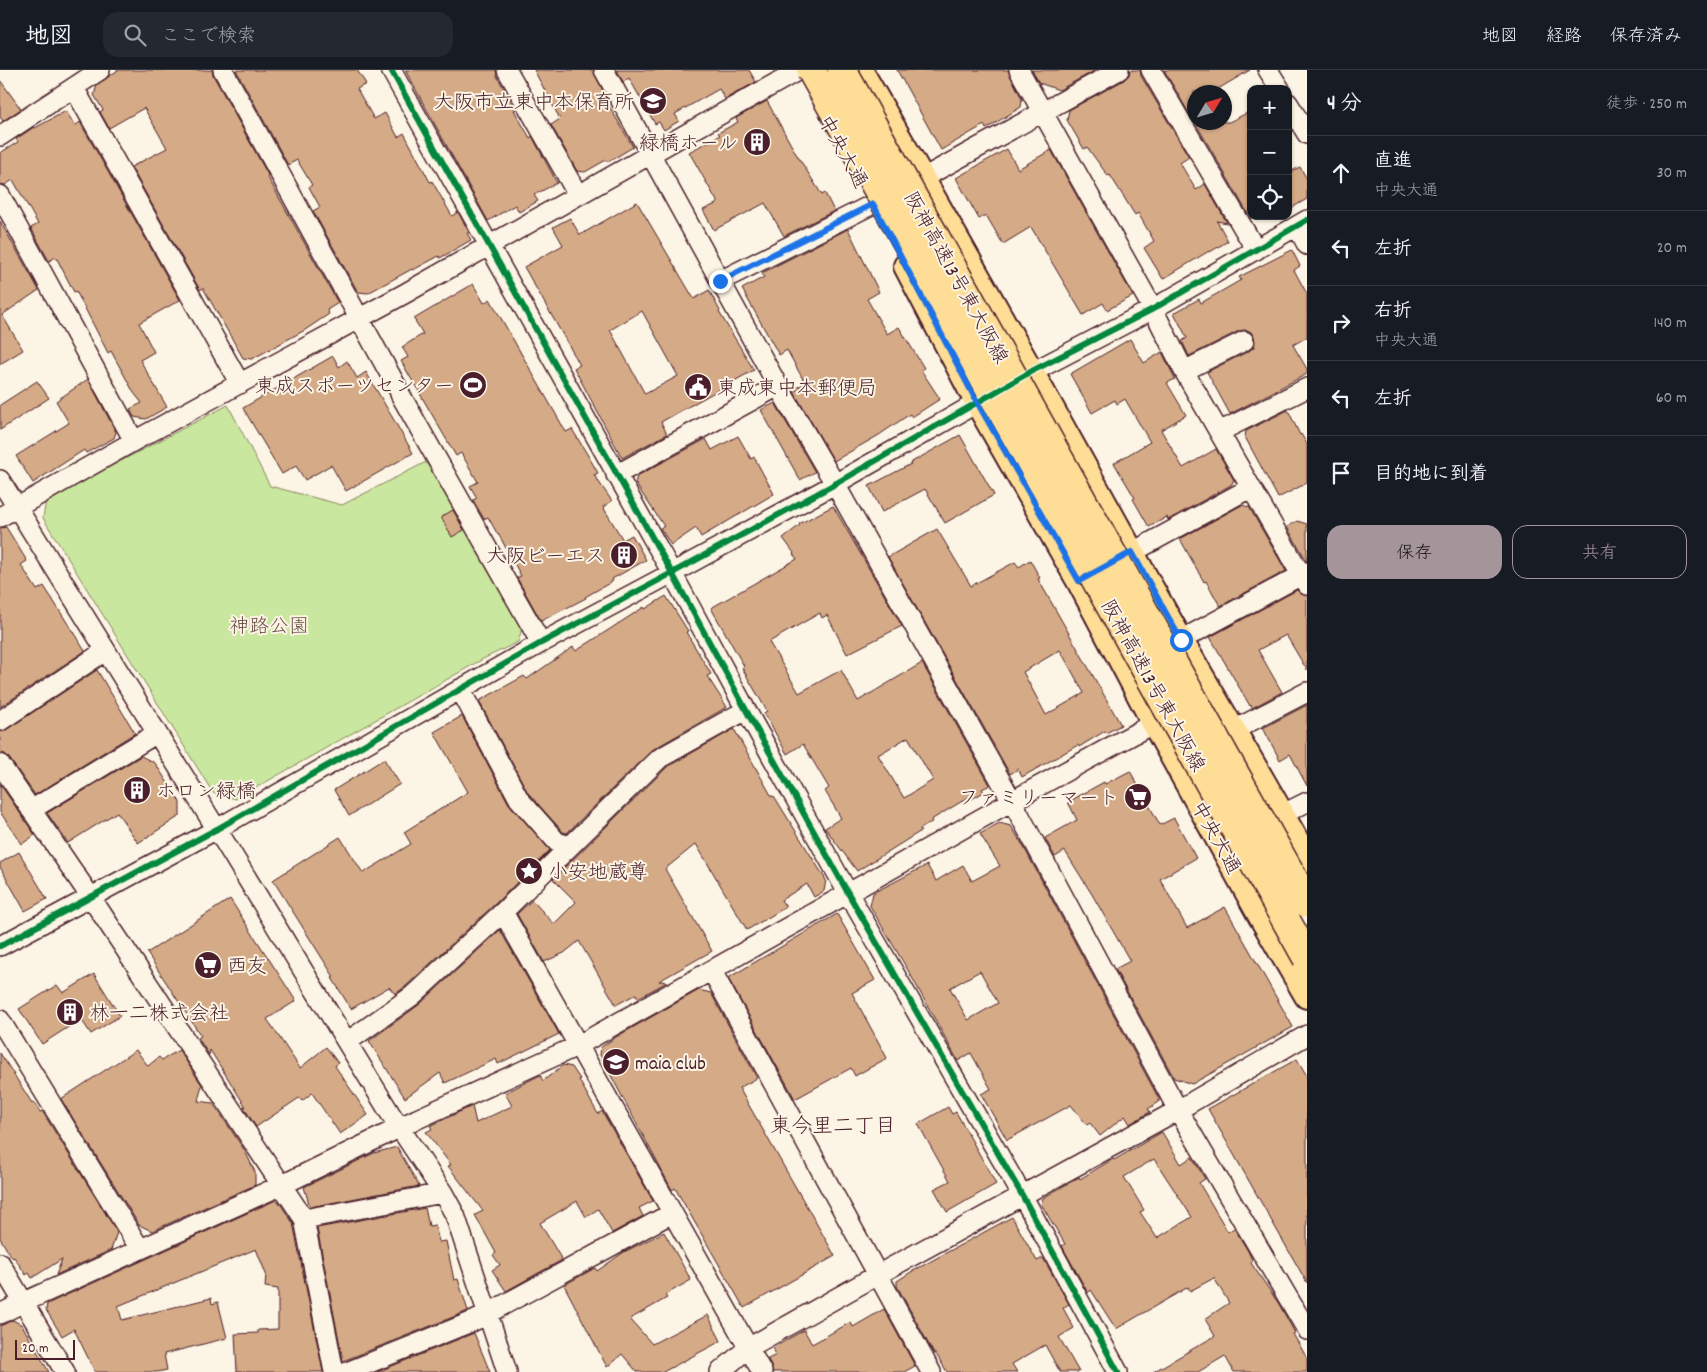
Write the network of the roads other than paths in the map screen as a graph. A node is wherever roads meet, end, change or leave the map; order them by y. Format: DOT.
graph roads {
  1 [pos="100,70"];
  2 [pos="224,70"];
  3 [pos="390,70"];
  4 [pos="507,70"];
  5 [pos="604,70"];
  6 [pos="799,70"];
  7 [pos="811,70"];
  8 [pos="842,70"];
  9 [pos="860,70"];
  10 [pos="1018,70"];
  11 [pos="1119,70"];
  12 [pos="1151,70"];
  13 [pos="1268,70"];
  14 [pos="1277,85"];
  15 [pos="74,88"];
  16 [pos="1292,110"];
  17 [pos="1041,112"];
  18 [pos="1307,134"];
  19 [pos="0,136"];
  20 [pos="650,154"];
  21 [pos="923,178"];
  22 [pos="0,195"];
  23 [pos="578,195"];
  24 [pos="873,204"];
  25 [pos="1302,223"];
  26 [pos="489,245"];
  27 [pos="1307,245"];
  28 [pos="1256,250"];
  29 [pos="720,281"];
  30 [pos="1153,309"];
  31 [pos="360,319"];
  32 [pos="1244,341"];
  33 [pos="1032,371"];
  34 [pos="1184,371"];
  35 [pos="240,384"];
  36 [pos="778,386"];
  37 [pos="1307,388"];
  38 [pos="977,402"];
  39 [pos="1219,432"];
  40 [pos="134,441"];
  41 [pos="616,475"];
  42 [pos="0,480"];
  43 [pos="835,484"];
  44 [pos="1250,488"];
  45 [pos="17,507"];
  46 [pos="0,517"];
  47 [pos="1132,552"];
  48 [pos="672,573"];
  49 [pos="1305,577"];
  50 [pos="1079,581"];
  51 [pos="1181,640"];
  52 [pos="541,643"];
  53 [pos="106,651"];
  54 [pos="460,689"];
  55 [pos="1307,692"];
  56 [pos="746,710"];
  57 [pos="0,721"];
  58 [pos="1154,723"];
  59 [pos="1234,730"];
  60 [pos="157,733"];
  61 [pos="0,764"];
  62 [pos="1012,801"];
  63 [pos="1307,802"];
  64 [pos="31,810"];
  65 [pos="1283,814"];
  66 [pos="217,829"];
  67 [pos="570,846"];
  68 [pos="1307,860"];
  69 [pos="848,893"];
  70 [pos="90,896"];
  71 [pos="1307,903"];
  72 [pos="503,912"];
  73 [pos="0,946"];
  74 [pos="1307,958"];
  75 [pos="712,971"];
  76 [pos="1307,996"];
  77 [pos="0,1020"];
  78 [pos="1307,1036"];
  79 [pos="347,1042"];
  80 [pos="577,1046"];
  81 [pos="1178,1110"];
  82 [pos="400,1128"];
  83 [pos="282,1184"];
  84 [pos="443,1193"];
  85 [pos="1022,1195"];
  86 [pos="672,1212"];
  87 [pos="304,1219"];
  88 [pos="140,1249"];
  89 [pos="0,1264"];
  90 [pos="879,1274"];
  91 [pos="24,1302"];
  92 [pos="0,1314"];
  93 [pos="488,1314"];
  94 [pos="1307,1330"];
  95 [pos="748,1348"];
  96 [pos="65,1372"];
  97 [pos="334,1372"];
  98 [pos="346,1372"];
  99 [pos="507,1372"];
  100 [pos="720,1372"];
  101 [pos="762,1372"];
  102 [pos="931,1372"];
  103 [pos="1118,1372"];
  1 -- 15 [label="street"];
  2 -- 31 [label="street"];
  3 -- 26 [label="street"];
  4 -- 23 [label="street"];
  5 -- 20 [label="street"];
  6 -- 20 [label="street"];
  6 -- 24 [label="main road, 中央大通"];
  7 -- 74 [label="highway, 阪神高速13号東大阪線, bridge"];
  8 -- 71 [label="highway, 阪神高速13号東大阪線, bridge"];
  9 -- 21 [label="main road"];
  10 -- 17 [label="street"];
  11 -- 17 [label="street"];
  12 -- 28 [label="street"];
  13 -- 14 [label="street"];
  15 -- 19 [label="street"];
  15 -- 35 [label="street"];
  16 -- 18 [label="street"];
  17 -- 21 [label="street"];
  17 -- 30 [label="street"];
  20 -- 23 [label="street"];
  20 -- 29 [label="street"];
  21 -- 33 [label="main road"];
  22 -- 40 [label="street"];
  23 -- 26 [label="street"];
  24 -- 29 [label="street"];
  24 -- 38 [label="main road, 中央大通"];
  25 -- 27 [label="street"];
  25 -- 28 [label="street"];
  26 -- 31 [label="street"];
  26 -- 41 [label="street"];
  28 -- 30 [label="street"];
  29 -- 36 [label="street"];
  30 -- 33 [label="street"];
  30 -- 34 [label="street"];
  31 -- 35 [label="street"];
  31 -- 52 [label="street"];
  32 -- 34 [label="street"];
  33 -- 38 [label="street"];
  33 -- 47 [label="main road"];
  34 -- 39 [label="street"];
  35 -- 40 [label="street"];
  36 -- 41 [label="street"];
  36 -- 43 [label="street"];
  37 -- 39 [label="street"];
  38 -- 43 [label="street"];
  38 -- 50 [label="main road, 中央大通"];
  39 -- 44 [label="street"];
  40 -- 45 [label="street"];
  41 -- 48 [label="street"];
  42 -- 45 [label="street"];
  43 -- 48 [label="street"];
  43 -- 62 [label="street"];
  44 -- 47 [label="street"];
  44 -- 49 [label="street"];
  45 -- 46 [label="street"];
  45 -- 53 [label="street"];
  47 -- 50 [label="street"];
  47 -- 51 [label="main road"];
  48 -- 52 [label="street"];
  48 -- 56 [label="street"];
  49 -- 51 [label="street"];
  50 -- 58 [label="main road, 中央大通"];
  51 -- 59 [label="main road"];
  52 -- 54 [label="street"];
  53 -- 57 [label="street"];
  53 -- 60 [label="street"];
  54 -- 66 [label="street"];
  54 -- 67 [label="street"];
  55 -- 59 [label="street"];
  56 -- 67 [label="street"];
  56 -- 69 [label="street"];
  58 -- 62 [label="street"];
  58 -- 76 [label="main road, 中央大通"];
  59 -- 65 [label="main road"];
  60 -- 64 [label="street"];
  60 -- 66 [label="street"];
  61 -- 64 [label="street"];
  62 -- 69 [label="street"];
  62 -- 81 [label="street"];
  63 -- 65 [label="street"];
  64 -- 70 [label="street"];
  65 -- 68 [label="main road"];
  66 -- 70 [label="street"];
  66 -- 79 [label="street"];
  67 -- 72 [label="street"];
  69 -- 75 [label="street"];
  69 -- 85 [label="street"];
  70 -- 73 [label="street"];
  70 -- 83 [label="street"];
  72 -- 79 [label="street"];
  72 -- 80 [label="street"];
  75 -- 80 [label="street"];
  75 -- 90 [label="street"];
  77 -- 88 [label="street"];
  78 -- 81 [label="street"];
  79 -- 82 [label="street"];
  80 -- 82 [label="street"];
  80 -- 86 [label="street"];
  81 -- 85 [label="street"];
  81 -- 94 [label="street"];
  82 -- 83 [label="street"];
  82 -- 84 [label="street"];
  83 -- 87 [label="street"];
  83 -- 88 [label="street"];
  84 -- 87 [label="street"];
  84 -- 93 [label="street"];
  85 -- 90 [label="street"];
  85 -- 103 [label="street"];
  86 -- 93 [label="street"];
  86 -- 95 [label="street"];
  87 -- 97 [label="street"];
  88 -- 91 [label="street"];
  89 -- 91 [label="street"];
  90 -- 95 [label="street"];
  90 -- 102 [label="street"];
  91 -- 92 [label="street"];
  91 -- 96 [label="street"];
  93 -- 98 [label="street"];
  93 -- 99 [label="street"];
  95 -- 100 [label="street"];
  95 -- 101 [label="street"];
}
